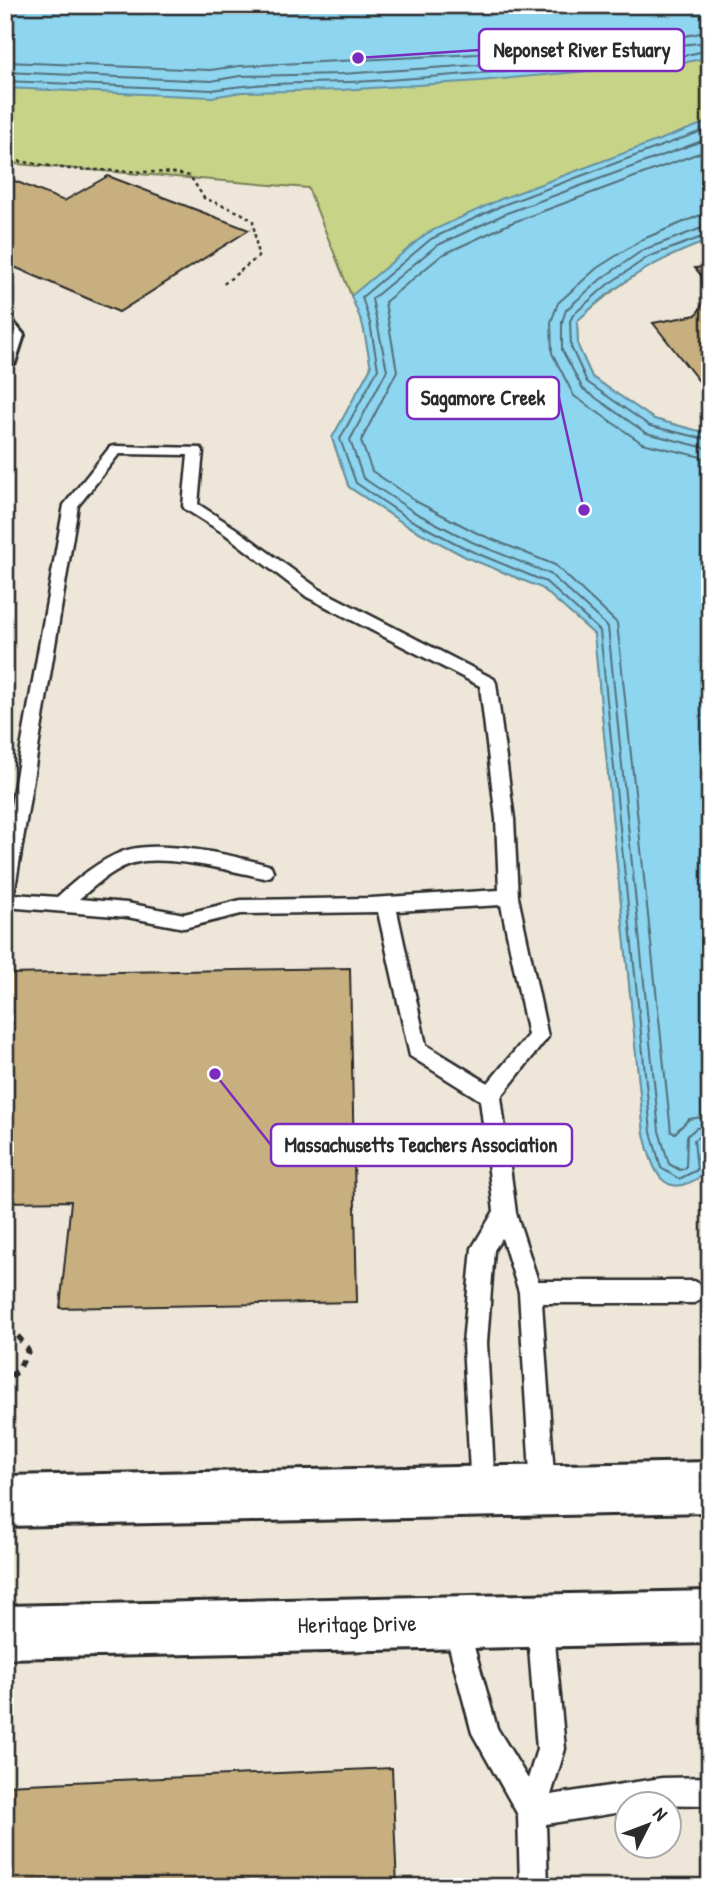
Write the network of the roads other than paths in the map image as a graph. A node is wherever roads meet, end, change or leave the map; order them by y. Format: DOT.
graph roads {
  1 [pos="5,330"];
  2 [pos="5,357"];
  3 [pos="264,871"];
  4 [pos="5,894"];
  5 [pos="509,897"];
  6 [pos="5,900"];
  7 [pos="61,904"];
  8 [pos="386,905"];
  9 [pos="490,1095"];
  10 [pos="505,1213"];
  11 [pos="530,1292"];
  12 [pos="694,1292"];
  13 [pos="710,1487"];
  14 [pos="543,1490"];
  15 [pos="482,1492"];
  16 [pos="5,1501"];
  17 [pos="710,1617"];
  18 [pos="540,1620"];
  19 [pos="455,1621"];
  20 [pos="5,1632"];
  21 [pos="710,1791"];
  22 [pos="532,1812"];
  23 [pos="534,1887"];
  1 -- 2 [label="street"];
  3 -- 7 [label="lane"];
  4 -- 5 [label="lane"];
  5 -- 8 [label="lane"];
  5 -- 9 [label="lane"];
  6 -- 7 [label="lane"];
  7 -- 8 [label="lane"];
  8 -- 9 [label="lane"];
  9 -- 10 [label="lane"];
  10 -- 11 [label="lane"];
  10 -- 15 [label="lane"];
  11 -- 12 [label="lane"];
  11 -- 14 [label="lane"];
  13 -- 14 [label="street"];
  14 -- 15 [label="street"];
  15 -- 16 [label="street"];
  17 -- 18 [label="street, Heritage Drive"];
  18 -- 19 [label="street, Heritage Drive"];
  18 -- 22 [label="lane"];
  19 -- 20 [label="street, Heritage Drive"];
  19 -- 22 [label="lane"];
  21 -- 22 [label="lane"];
  22 -- 23 [label="lane"];
}
